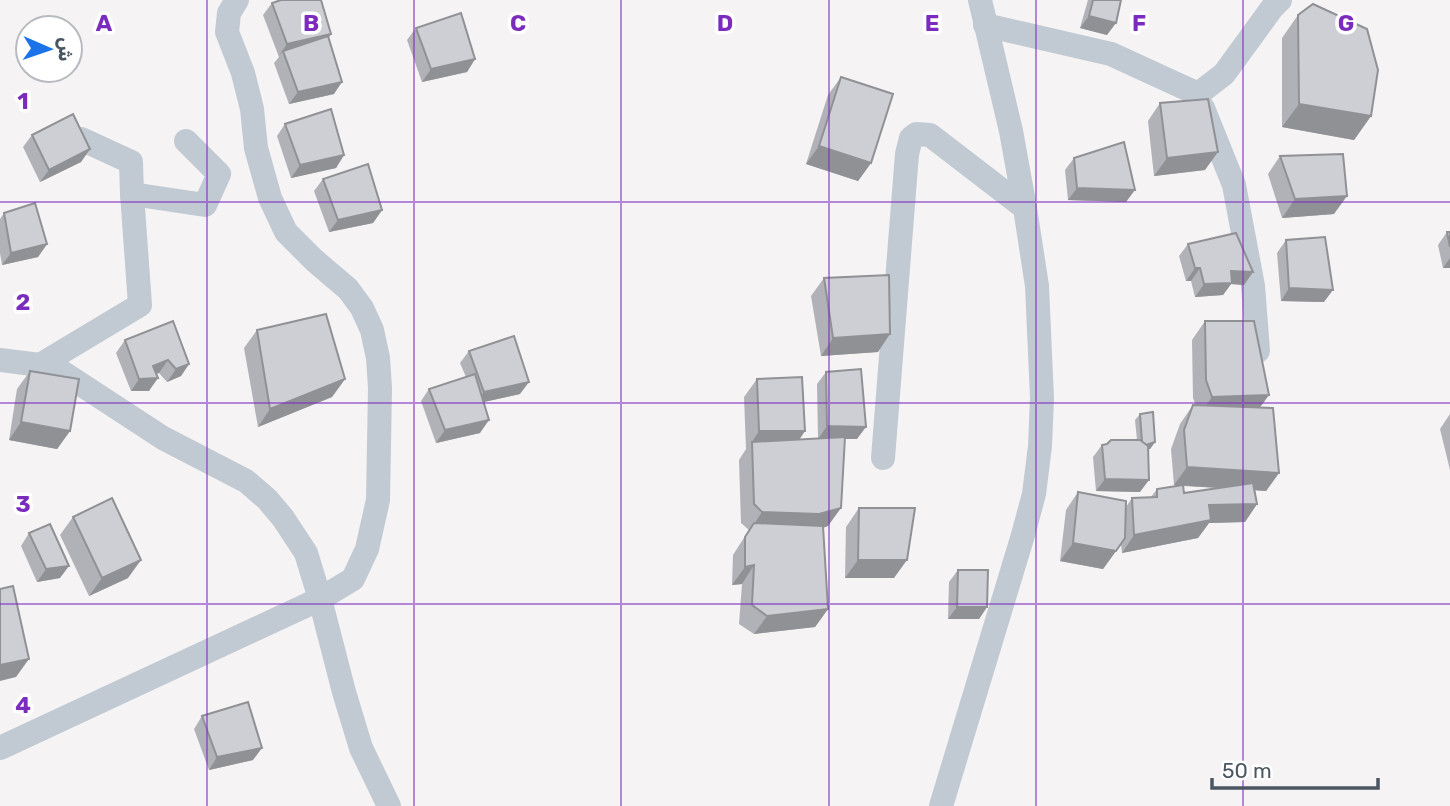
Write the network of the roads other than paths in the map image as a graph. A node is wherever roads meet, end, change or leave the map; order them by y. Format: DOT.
graph roads {
  1 [pos="237,0"];
  2 [pos="980,0"];
  3 [pos="1280,0"];
  4 [pos="985,25"];
  5 [pos="1198,94"];
  6 [pos="82,139"];
  7 [pos="186,141"];
  8 [pos="132,194"];
  9 [pos="1025,208"];
  10 [pos="1258,351"];
  11 [pos="0,360"];
  12 [pos="40,365"];
  13 [pos="883,458"];
  14 [pos="320,599"];
  15 [pos="0,748"];
  16 [pos="389,806"];
  17 [pos="941,806"];
  1 -- 14 [label="street"];
  2 -- 4 [label="street"];
  3 -- 5 [label="street"];
  4 -- 5 [label="street"];
  4 -- 9 [label="street"];
  5 -- 10 [label="street"];
  6 -- 8 [label="street"];
  7 -- 8 [label="street"];
  8 -- 12 [label="street"];
  9 -- 13 [label="street"];
  9 -- 17 [label="street"];
  11 -- 12 [label="street"];
  12 -- 14 [label="street"];
  14 -- 15 [label="street"];
  14 -- 16 [label="street"];
}
